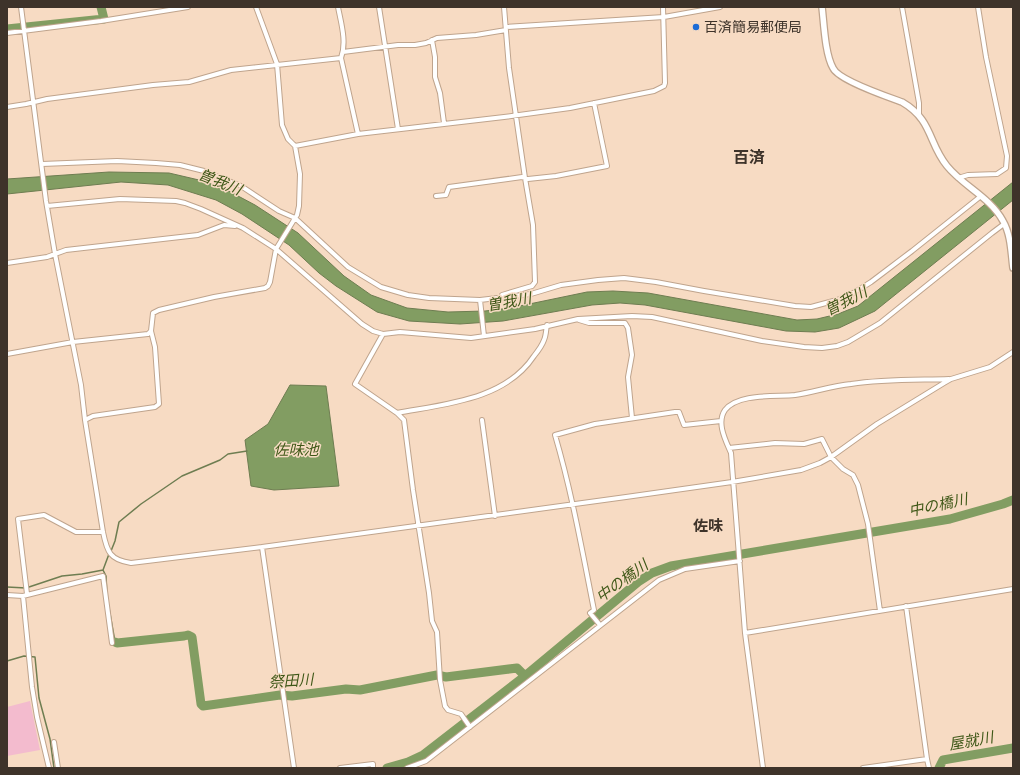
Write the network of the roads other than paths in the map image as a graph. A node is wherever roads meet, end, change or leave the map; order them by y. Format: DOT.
graph roads {
  1 [pos="21,7"];
  2 [pos="188,7"];
  3 [pos="256,7"];
  4 [pos="338,7"];
  5 [pos="380,7"];
  6 [pos="504,7"];
  7 [pos="663,7"];
  8 [pos="720,7"];
  9 [pos="822,7"];
  10 [pos="902,7"];
  11 [pos="978,7"];
  12 [pos="664,17"];
  13 [pos="506,28"];
  14 [pos="24,31"];
  15 [pos="7,33"];
  16 [pos="432,40"];
  17 [pos="385,47"];
  18 [pos="343,52"];
  19 [pos="341,58"];
  20 [pos="277,64"];
  21 [pos="33,102"];
  22 [pos="594,103"];
  23 [pos="7,107"];
  24 [pos="919,115"];
  25 [pos="517,116"];
  26 [pos="444,124"];
  27 [pos="398,129"];
  28 [pos="358,134"];
  29 [pos="295,146"];
  30 [pos="42,164"];
  31 [pos="524,178"];
  32 [pos="958,178"];
  33 [pos="436,196"];
  34 [pos="981,196"];
  35 [pos="48,206"];
  36 [pos="295,218"];
  37 [pos="1003,221"];
  38 [pos="243,228"];
  39 [pos="276,248"];
  40 [pos="55,254"];
  41 [pos="7,263"];
  42 [pos="1013,268"];
  43 [pos="492,298"];
  44 [pos="480,302"];
  45 [pos="578,319"];
  46 [pos="547,325"];
  47 [pos="152,332"];
  48 [pos="383,334"];
  49 [pos="484,335"];
  50 [pos="73,342"];
  51 [pos="1013,352"];
  52 [pos="7,354"];
  53 [pos="951,379"];
  54 [pos="397,413"];
  55 [pos="632,418"];
  56 [pos="85,420"];
  57 [pos="482,420"];
  58 [pos="721,421"];
  59 [pos="729,448"];
  60 [pos="831,457"];
  61 [pos="732,482"];
  62 [pos="573,505"];
  63 [pos="495,516"];
  64 [pos="419,526"];
  65 [pos="103,532"];
  66 [pos="262,547"];
  67 [pos="740,561"];
  68 [pos="1013,589"];
  69 [pos="7,595"];
  70 [pos="25,595"];
  71 [pos="906,606"];
  72 [pos="880,611"];
  73 [pos="600,625"];
  74 [pos="745,633"];
  75 [pos="112,643"];
  76 [pos="470,727"];
  77 [pos="54,742"];
  78 [pos="927,759"];
  79 [pos="373,767"];
  80 [pos="929,767"];
  81 [pos="49,768"];
  82 [pos="58,768"];
  83 [pos="294,768"];
  84 [pos="340,768"];
  85 [pos="407,768"];
  86 [pos="763,768"];
  87 [pos="864,768"];
  1 -- 14 [label="street"];
  2 -- 14 [label="street"];
  3 -- 20 [label="street"];
  4 -- 18 [label="street"];
  5 -- 17 [label="street"];
  6 -- 13 [label="street"];
  7 -- 12 [label="street"];
  8 -- 12 [label="street"];
  9 -- 24 [label="main road"];
  10 -- 24 [label="street"];
  11 -- 32 [label="street"];
  12 -- 13 [label="street"];
  12 -- 22 [label="street"];
  13 -- 16 [label="street"];
  13 -- 25 [label="street"];
  14 -- 15 [label="street"];
  14 -- 21 [label="street"];
  16 -- 17 [label="street"];
  16 -- 26 [label="street"];
  17 -- 18 [label="street"];
  17 -- 27 [label="street"];
  18 -- 19 [label="street"];
  19 -- 20 [label="street"];
  19 -- 28 [label="street"];
  20 -- 21 [label="street"];
  20 -- 29 [label="street"];
  21 -- 23 [label="street"];
  21 -- 30 [label="street"];
  22 -- 25 [label="street"];
  22 -- 31 [label="street"];
  24 -- 32 [label="main road"];
  25 -- 26 [label="street"];
  25 -- 31 [label="street"];
  26 -- 27 [label="street"];
  27 -- 28 [label="street"];
  28 -- 29 [label="street"];
  29 -- 36 [label="street"];
  30 -- 35 [label="street"];
  30 -- 36 [label="street"];
  31 -- 33 [label="street"];
  31 -- 43 [label="street"];
  32 -- 34 [label="main road"];
  34 -- 37 [label="main road"];
  34 -- 43 [label="street"];
  35 -- 38 [label="street"];
  35 -- 40 [label="street"];
  36 -- 39 [label="street"];
  36 -- 44 [label="street"];
  37 -- 42 [label="main road"];
  37 -- 45 [label="street"];
  38 -- 39 [label="street"];
  38 -- 40 [label="street"];
  39 -- 47 [label="street"];
  39 -- 48 [label="street"];
  40 -- 41 [label="street"];
  40 -- 50 [label="street"];
  43 -- 44 [label="street"];
  44 -- 49 [label="street"];
  45 -- 46 [label="street"];
  45 -- 55 [label="street"];
  46 -- 49 [label="street"];
  46 -- 54 [label="street"];
  47 -- 50 [label="street"];
  47 -- 56 [label="street"];
  48 -- 49 [label="street"];
  48 -- 54 [label="street"];
  50 -- 52 [label="street"];
  50 -- 56 [label="street"];
  51 -- 53 [label="street"];
  53 -- 58 [label="street"];
  53 -- 60 [label="street"];
  54 -- 64 [label="street"];
  55 -- 58 [label="street"];
  55 -- 62 [label="street"];
  56 -- 65 [label="street"];
  57 -- 63 [label="street"];
  58 -- 59 [label="street"];
  59 -- 60 [label="street"];
  59 -- 61 [label="street"];
  60 -- 61 [label="street"];
  60 -- 72 [label="street"];
  61 -- 62 [label="street"];
  61 -- 67 [label="street"];
  62 -- 63 [label="street"];
  62 -- 73 [label="street"];
  63 -- 64 [label="street"];
  64 -- 66 [label="street"];
  64 -- 76 [label="street"];
  65 -- 66 [label="street"];
  65 -- 70 [label="street"];
  66 -- 83 [label="street"];
  67 -- 73 [label="street"];
  67 -- 74 [label="street"];
  68 -- 71 [label="street"];
  69 -- 70 [label="street"];
  70 -- 75 [label="street"];
  70 -- 81 [label="street"];
  71 -- 72 [label="street"];
  71 -- 78 [label="street"];
  72 -- 74 [label="street"];
  73 -- 76 [label="street"];
  74 -- 86 [label="street"];
  76 -- 85 [label="street"];
  77 -- 82 [label="street"];
  78 -- 80 [label="street"];
  78 -- 87 [label="street"];
  79 -- 84 [label="street"];
}
